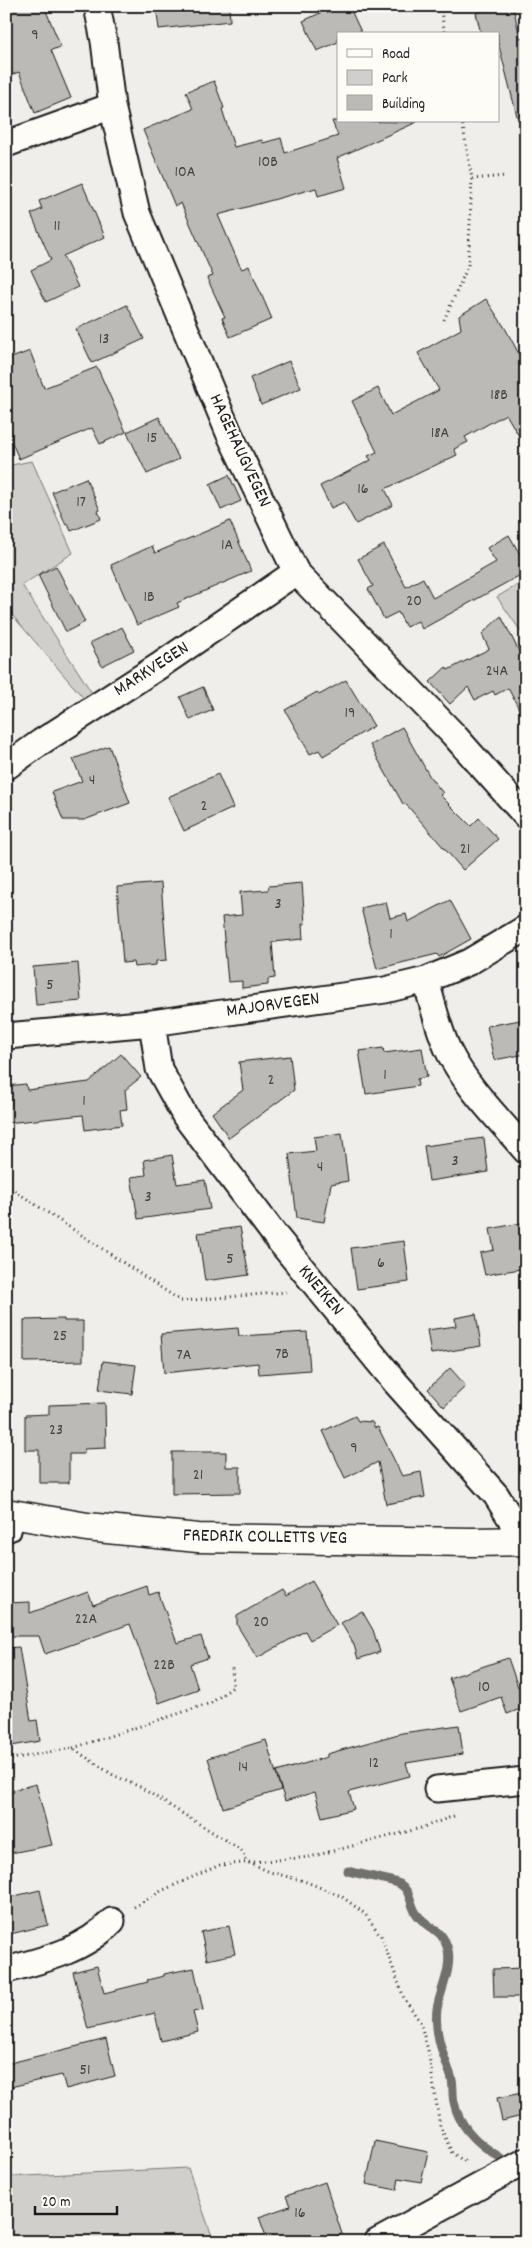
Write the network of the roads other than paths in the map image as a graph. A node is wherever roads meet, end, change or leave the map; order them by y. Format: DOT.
graph roads {
  1 [pos="97,6"];
  2 [pos="112,106"];
  3 [pos="6,144"];
  4 [pos="296,572"];
  5 [pos="6,767"];
  6 [pos="526,816"];
  7 [pos="526,928"];
  8 [pos="426,980"];
  9 [pos="152,1023"];
  10 [pos="6,1036"];
  11 [pos="526,1151"];
  12 [pos="10,1521"];
  13 [pos="522,1541"];
  14 [pos="526,1780"];
  15 [pos="437,1790"];
  16 [pos="112,1921"];
  17 [pos="6,1970"];
  18 [pos="526,2160"];
  19 [pos="377,2242"];
  1 -- 2 [label="street, HAGEHAUGVEGEN"];
  2 -- 3 [label="street"];
  2 -- 4 [label="street, HAGEHAUGVEGEN"];
  4 -- 5 [label="street, MARKVEGEN"];
  4 -- 6 [label="street, HAGEHAUGVEGEN"];
  7 -- 8 [label="street, MAJORVEGEN"];
  8 -- 9 [label="street, MAJORVEGEN"];
  8 -- 11 [label="street"];
  9 -- 10 [label="street, MAJORVEGEN"];
  9 -- 13 [label="street, KNEIKEN"];
  12 -- 13 [label="street, FREDRIK COLLETTS VEG"];
  14 -- 15 [label="street"];
  16 -- 17 [label="street"];
  18 -- 19 [label="street"];
}
